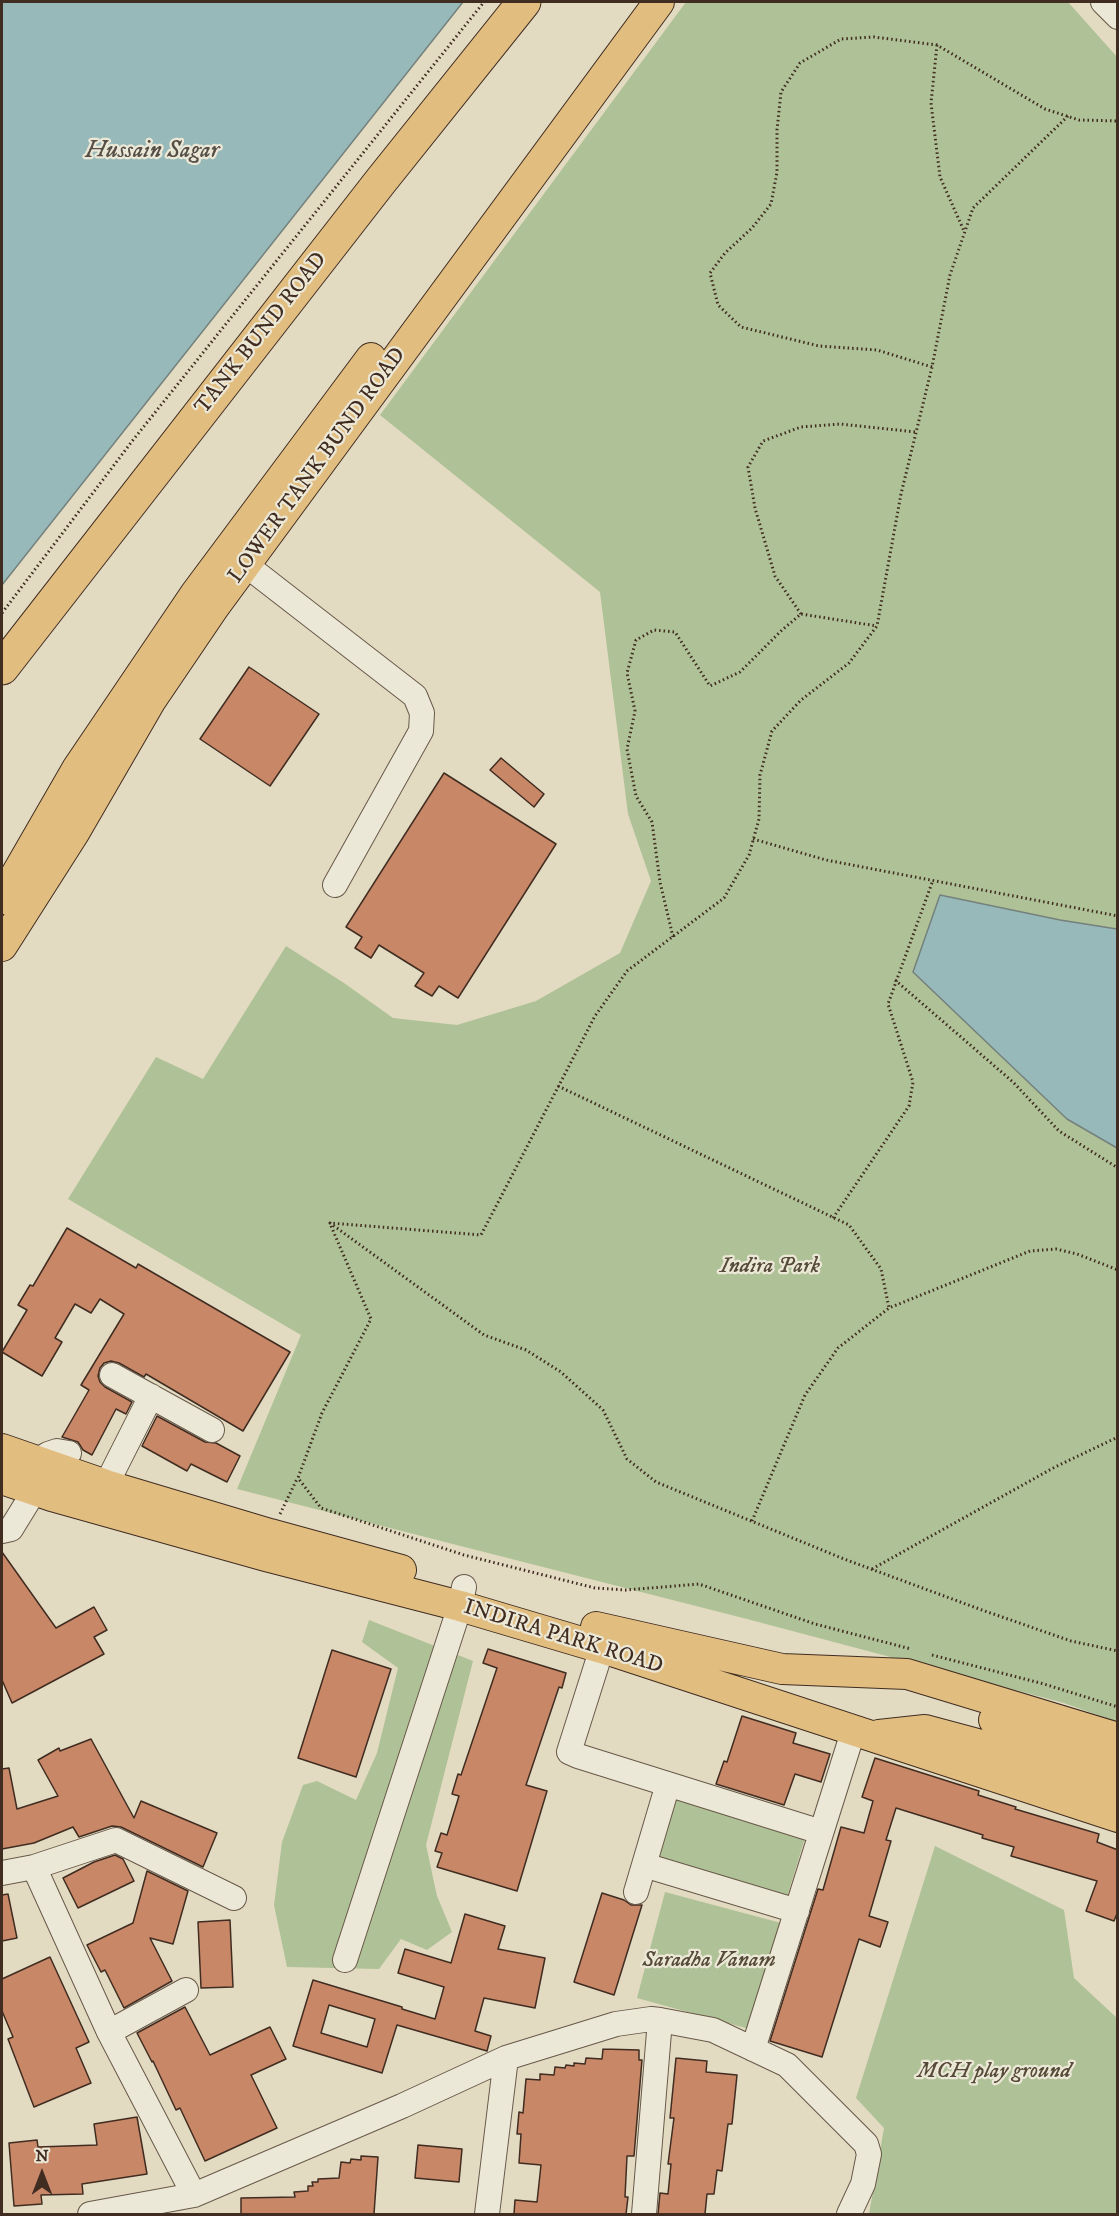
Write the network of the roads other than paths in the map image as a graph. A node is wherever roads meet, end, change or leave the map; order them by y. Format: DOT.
graph roads {
  1 [pos="502,2"];
  2 [pos="524,2"];
  3 [pos="636,2"];
  4 [pos="658,2"];
  5 [pos="1102,2"];
  6 [pos="1118,17"];
  7 [pos="246,565"];
  8 [pos="2,636"];
  9 [pos="2,668"];
  10 [pos="335,885"];
  11 [pos="2,899"];
  12 [pos="2,946"];
  13 [pos="112,1375"];
  14 [pos="151,1396"];
  15 [pos="212,1430"];
  16 [pos="2,1449"];
  17 [pos="89,1470"];
  18 [pos="35,1476"];
  19 [pos="2,1479"];
  20 [pos="2,1531"];
  21 [pos="462,1596"];
  22 [pos="604,1639"];
  23 [pos="914,1663"];
  24 [pos="860,1734"];
  25 [pos="1118,1738"];
  26 [pos="1118,1766"];
  27 [pos="668,1784"];
  28 [pos="1118,1794"];
  29 [pos="1118,1817"];
  30 [pos="821,1832"];
  31 [pos="644,1865"];
  32 [pos="34,1867"];
  33 [pos="2,1873"];
  34 [pos="636,1892"];
  35 [pos="234,1898"];
  36 [pos="797,1911"];
  37 [pos="345,1960"];
  38 [pos="186,1990"];
  39 [pos="660,2020"];
  40 [pos="109,2032"];
  41 [pos="753,2049"];
  42 [pos="506,2058"];
  43 [pos="194,2195"];
  44 [pos="100,2213"];
  45 [pos="487,2214"];
  46 [pos="644,2214"];
  47 [pos="849,2214"];
  1 -- 8 [label="highway"];
  2 -- 9 [label="highway, TANK BUND ROAD"];
  3 -- 11 [label="main road, LOWER TANK BUND ROAD"];
  4 -- 7 [label="main road, LOWER TANK BUND ROAD"];
  5 -- 6 [label="street"];
  7 -- 10 [label="street"];
  7 -- 12 [label="main road, LOWER TANK BUND ROAD"];
  13 -- 14 [label="street"];
  14 -- 15 [label="street"];
  14 -- 17 [label="street"];
  16 -- 18 [label="main road, INDIRA PARK ROAD"];
  17 -- 18 [label="main road, INDIRA PARK ROAD"];
  17 -- 18 [label="street"];
  17 -- 21 [label="main road, INDIRA PARK ROAD"];
  18 -- 19 [label="main road, INDIRA PARK ROAD"];
  18 -- 20 [label="street"];
  18 -- 21 [label="main road, INDIRA PARK ROAD"];
  21 -- 22 [label="main road, INDIRA PARK ROAD"];
  21 -- 37 [label="street"];
  22 -- 23 [label="main road, INDIRA PARK ROAD"];
  22 -- 24 [label="main road, INDIRA PARK ROAD"];
  22 -- 27 [label="street"];
  23 -- 25 [label="main road, INDIRA PARK ROAD"];
  23 -- 26 [label="main road"];
  24 -- 28 [label="main road"];
  24 -- 29 [label="main road, INDIRA PARK ROAD"];
  24 -- 30 [label="street"];
  27 -- 30 [label="street"];
  27 -- 31 [label="street"];
  30 -- 36 [label="street"];
  31 -- 34 [label="street"];
  31 -- 36 [label="street"];
  32 -- 33 [label="street"];
  32 -- 35 [label="street"];
  32 -- 40 [label="street"];
  36 -- 41 [label="street"];
  38 -- 40 [label="street"];
  39 -- 41 [label="street"];
  39 -- 42 [label="street"];
  39 -- 46 [label="street"];
  40 -- 43 [label="street"];
  41 -- 47 [label="street"];
  42 -- 43 [label="street"];
  42 -- 45 [label="street"];
  43 -- 44 [label="street"];
}
